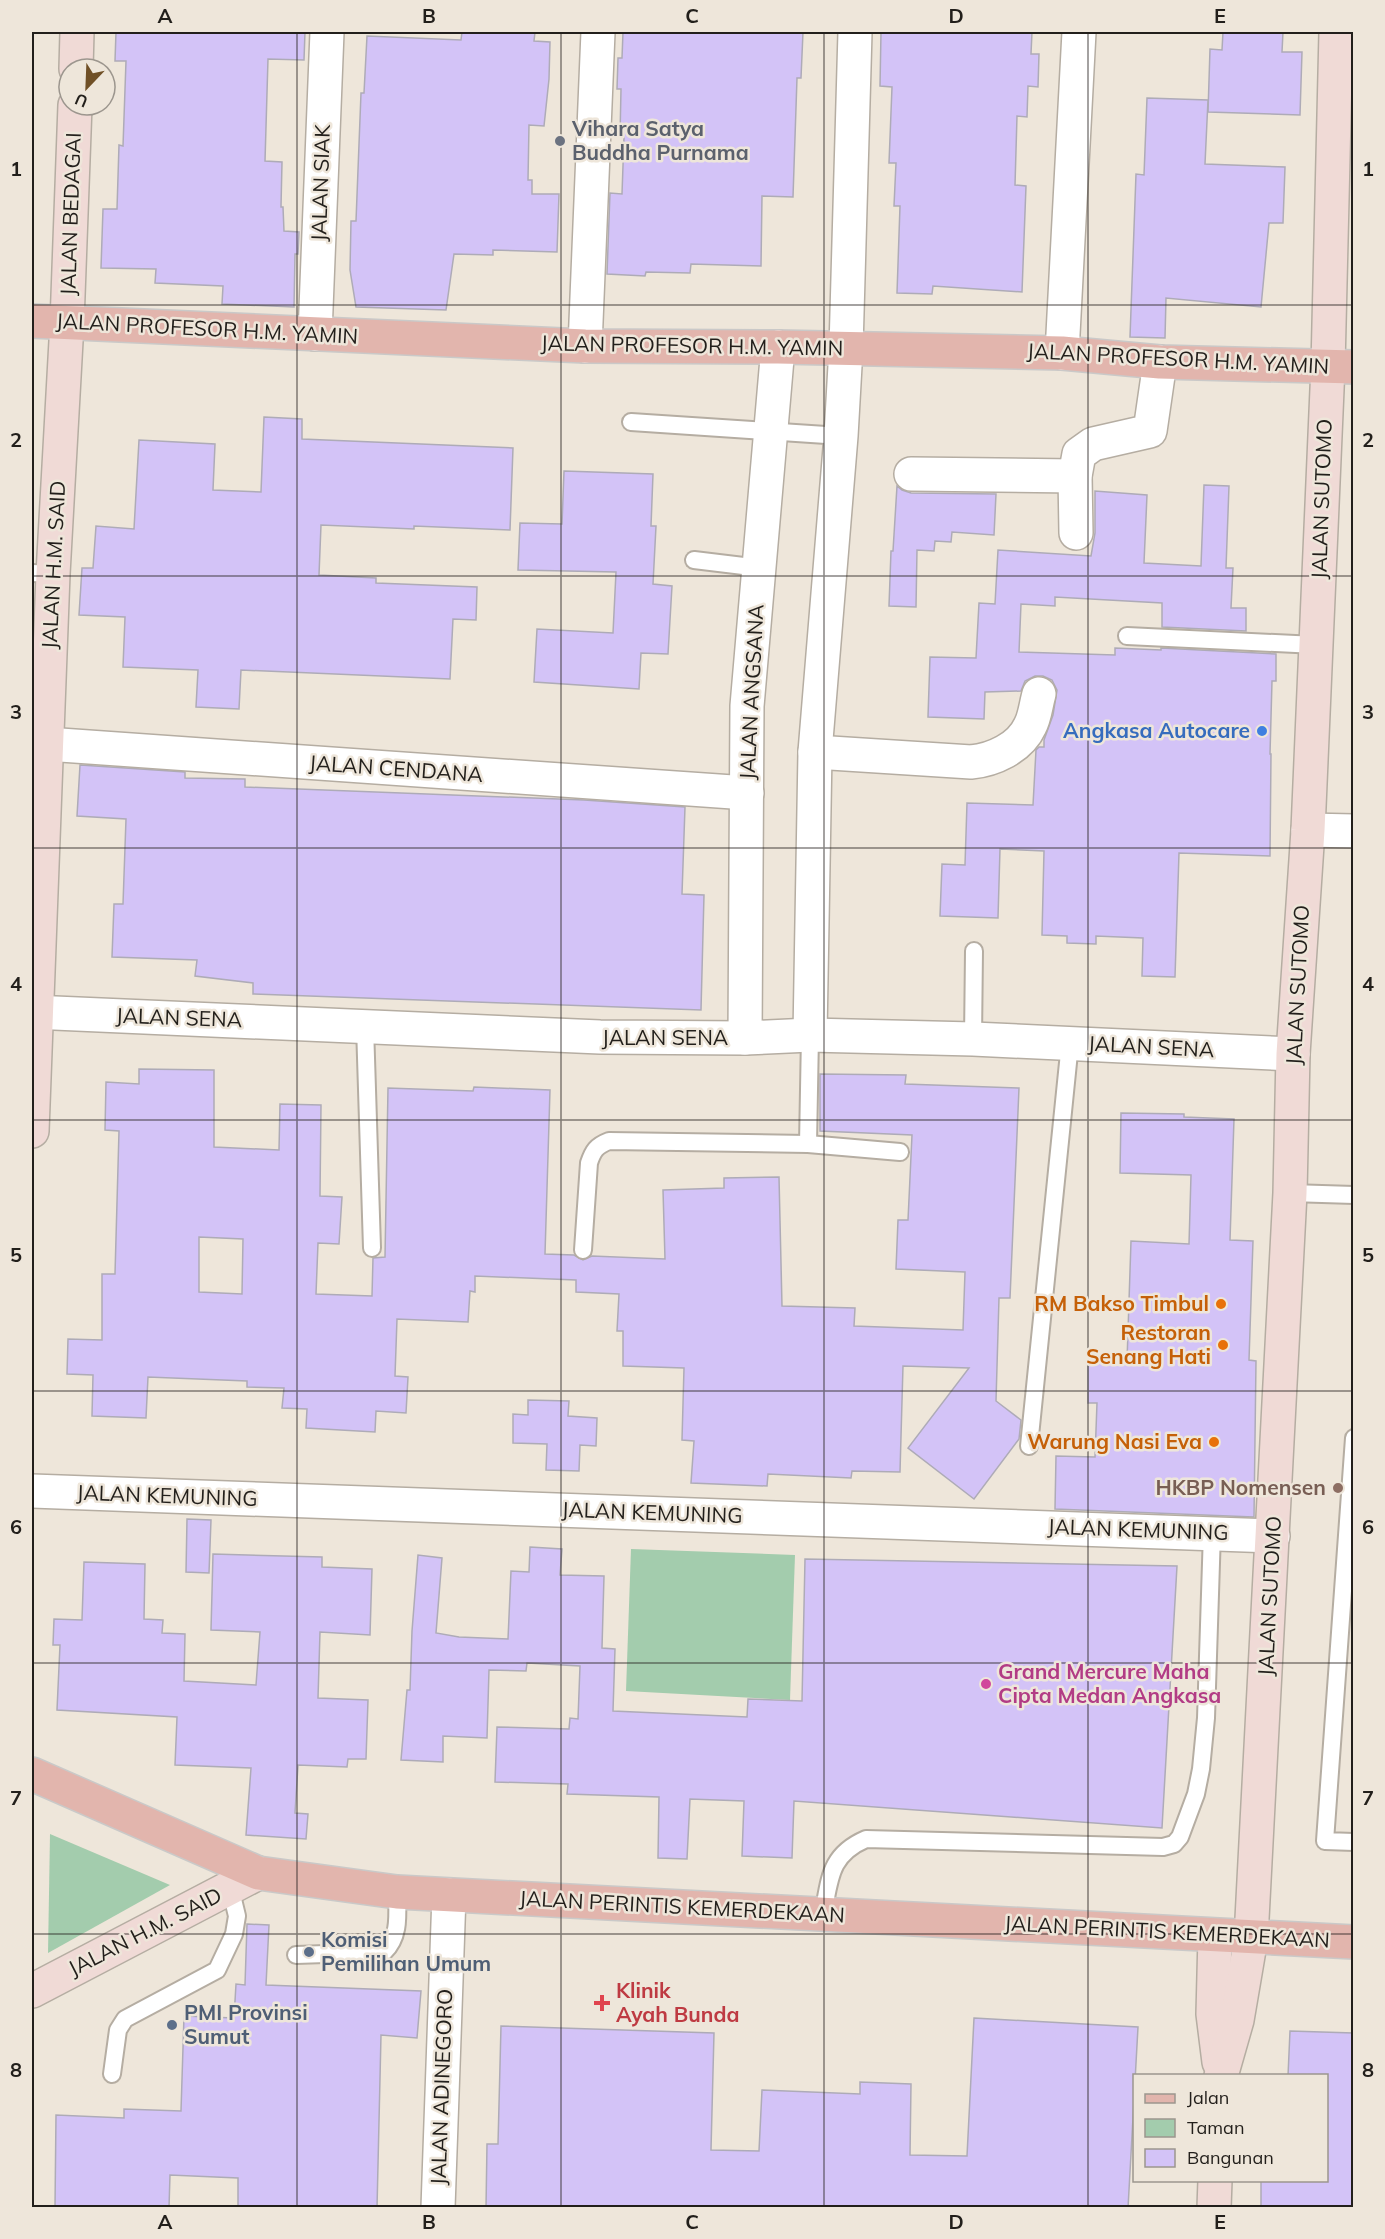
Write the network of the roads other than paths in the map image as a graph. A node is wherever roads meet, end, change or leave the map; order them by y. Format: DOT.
graph roads {
  1 [pos="77,32"];
  2 [pos="327,32"];
  3 [pos="598,32"];
  4 [pos="855,32"];
  5 [pos="1079,32"];
  6 [pos="1336,32"];
  7 [pos="76,57"];
  8 [pos="75,117"];
  9 [pos="32,321"];
  10 [pos="67,323"];
  11 [pos="315,334"];
  12 [pos="585,346"];
  13 [pos="778,346"];
  14 [pos="846,348"];
  15 [pos="1062,354"];
  16 [pos="1160,362"];
  17 [pos="1341,367"];
  18 [pos="631,422"];
  19 [pos="772,430"];
  20 [pos="841,435"];
  21 [pos="911,474"];
  22 [pos="1075,476"];
  23 [pos="1076,533"];
  24 [pos="694,560"];
  25 [pos="760,568"];
  26 [pos="42,573"];
  27 [pos="1127,636"];
  28 [pos="1316,645"];
  29 [pos="1039,694"];
  30 [pos="46,744"];
  31 [pos="815,752"];
  32 [pos="747,794"];
  33 [pos="1308,830"];
  34 [pos="1353,831"];
  35 [pos="974,951"];
  36 [pos="34,1012"];
  37 [pos="364,1026"];
  38 [pos="810,1035"];
  39 [pos="745,1038"];
  40 [pos="973,1039"];
  41 [pos="1070,1043"];
  42 [pos="1293,1054"];
  43 [pos="32,1131"];
  44 [pos="808,1144"];
  45 [pos="900,1152"];
  46 [pos="1290,1193"];
  47 [pos="1353,1195"];
  48 [pos="372,1248"];
  49 [pos="583,1250"];
  50 [pos="1353,1438"];
  51 [pos="1029,1446"];
  52 [pos="32,1491"];
  53 [pos="1212,1532"];
  54 [pos="1273,1536"];
  55 [pos="32,1774"];
  56 [pos="1353,1842"];
  57 [pos="244,1880"];
  58 [pos="397,1892"];
  59 [pos="449,1895"];
  60 [pos="823,1914"];
  61 [pos="1215,1936"];
  62 [pos="1251,1938"];
  63 [pos="1353,1942"];
  64 [pos="296,1954"];
  65 [pos="32,1991"];
  66 [pos="112,2074"];
  67 [pos="1221,2074"];
  68 [pos="1222,2074"];
  69 [pos="1215,2182"];
  70 [pos="438,2208"];
  71 [pos="1214,2208"];
  1 -- 7 [label="main road"];
  2 -- 11 [label="street, JALAN SIAK"];
  3 -- 12 [label="street"];
  4 -- 14 [label="street"];
  5 -- 15 [label="street"];
  6 -- 17 [label="main road, JALAN SUTOMO"];
  8 -- 10 [label="main road, JALAN BEDAGAI"];
  9 -- 10 [label="main road, JALAN PROFESOR H.M. YAMIN"];
  10 -- 11 [label="main road, JALAN PROFESOR H.M. YAMIN"];
  10 -- 26 [label="main road, JALAN H.M. SAID"];
  11 -- 12 [label="main road, JALAN PROFESOR H.M. YAMIN"];
  12 -- 13 [label="main road, JALAN PROFESOR H.M. YAMIN"];
  13 -- 14 [label="main road, JALAN PROFESOR H.M. YAMIN"];
  13 -- 19 [label="street, JALAN ANGSANA"];
  14 -- 15 [label="main road, JALAN PROFESOR H.M. YAMIN"];
  14 -- 20 [label="street"];
  15 -- 16 [label="main road, JALAN PROFESOR H.M. YAMIN"];
  16 -- 17 [label="main road, JALAN PROFESOR H.M. YAMIN"];
  16 -- 22 [label="street"];
  17 -- 28 [label="main road, JALAN SUTOMO"];
  18 -- 19 [label="lane"];
  19 -- 20 [label="lane"];
  19 -- 25 [label="street, JALAN ANGSANA"];
  20 -- 31 [label="street"];
  21 -- 22 [label="street"];
  22 -- 23 [label="street"];
  24 -- 25 [label="lane"];
  25 -- 32 [label="street, JALAN ANGSANA"];
  26 -- 30 [label="main road, JALAN H.M. SAID"];
  27 -- 28 [label="lane"];
  28 -- 33 [label="main road, JALAN SUTOMO"];
  29 -- 31 [label="street"];
  30 -- 32 [label="street, JALAN CENDANA"];
  30 -- 36 [label="main road, JALAN H.M. SAID"];
  31 -- 38 [label="street"];
  32 -- 39 [label="street, JALAN ANGSANA"];
  33 -- 34 [label="street"];
  33 -- 42 [label="main road, JALAN SUTOMO"];
  35 -- 40 [label="lane"];
  36 -- 37 [label="street, JALAN SENA"];
  36 -- 43 [label="main road, JALAN H.M. SAID"];
  37 -- 39 [label="street, JALAN SENA"];
  37 -- 48 [label="lane"];
  38 -- 39 [label="street, JALAN SENA"];
  38 -- 40 [label="street, JALAN SENA"];
  38 -- 44 [label="lane"];
  40 -- 41 [label="street, JALAN SENA"];
  41 -- 42 [label="street, JALAN SENA"];
  41 -- 51 [label="lane"];
  42 -- 46 [label="main road, JALAN SUTOMO"];
  44 -- 45 [label="lane"];
  44 -- 49 [label="lane"];
  46 -- 47 [label="lane"];
  46 -- 54 [label="main road, JALAN SUTOMO"];
  50 -- 56 [label="lane"];
  52 -- 53 [label="street, JALAN KEMUNING"];
  53 -- 54 [label="street, JALAN KEMUNING"];
  53 -- 60 [label="lane"];
  54 -- 62 [label="main road, JALAN SUTOMO"];
  55 -- 57 [label="main road, JALAN PERINTIS KEMERDEKAAN"];
  57 -- 58 [label="main road, JALAN PERINTIS KEMERDEKAAN"];
  57 -- 65 [label="main road, JALAN H.M. SAID"];
  57 -- 66 [label="lane"];
  58 -- 59 [label="main road, JALAN PERINTIS KEMERDEKAAN"];
  58 -- 64 [label="lane"];
  59 -- 60 [label="main road, JALAN PERINTIS KEMERDEKAAN"];
  59 -- 70 [label="street, JALAN ADINEGORO"];
  60 -- 61 [label="main road, JALAN PERINTIS KEMERDEKAAN"];
  61 -- 62 [label="main road, JALAN PERINTIS KEMERDEKAAN"];
  61 -- 67 [label="main road"];
  62 -- 63 [label="main road, JALAN PERINTIS KEMERDEKAAN"];
  62 -- 68 [label="main road, JALAN SUTOMO"];
  69 -- 71 [label="main road"];
}
